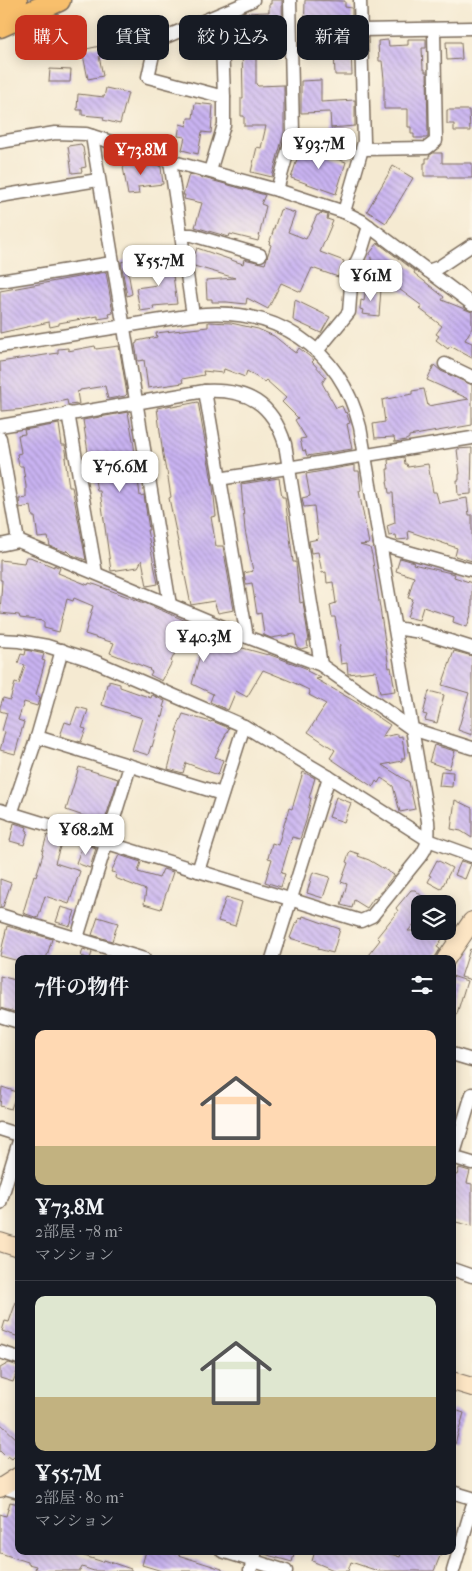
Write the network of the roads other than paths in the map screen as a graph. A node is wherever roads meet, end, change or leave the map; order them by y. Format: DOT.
graph roads {
  1 [pos="16,0"];
  2 [pos="59,0"];
  3 [pos="253,0"];
  4 [pos="290,0"];
  5 [pos="360,0"];
  6 [pos="0,8"];
  7 [pos="220,15"];
  8 [pos="360,15"];
  9 [pos="0,26"];
  10 [pos="434,28"];
  11 [pos="472,28"];
  12 [pos="369,30"];
  13 [pos="179,32"];
  14 [pos="222,60"];
  15 [pos="362,60"];
  16 [pos="224,97"];
  17 [pos="92,136"];
  18 [pos="0,142"];
  19 [pos="363,149"];
  20 [pos="170,160"];
  21 [pos="210,171"];
  22 [pos="98,180"];
  23 [pos="278,190"];
  24 [pos="0,196"];
  25 [pos="344,212"];
  26 [pos="369,226"];
  27 [pos="182,235"];
  28 [pos="472,246"];
  29 [pos="260,254"];
  30 [pos="112,264"];
  31 [pos="428,271"];
  32 [pos="0,281"];
  33 [pos="472,304"];
  34 [pos="193,315"];
  35 [pos="124,326"];
  36 [pos="0,346"];
  37 [pos="317,351"];
  38 [pos="446,364"];
  39 [pos="472,376"];
  40 [pos="205,391"];
  41 [pos="136,402"];
  42 [pos="68,413"];
  43 [pos="0,426"];
  44 [pos="0,438"];
  45 [pos="472,438"];
  46 [pos="365,457"];
  47 [pos="289,468"];
  48 [pos="220,479"];
  49 [pos="18,541"];
  50 [pos="380,544"];
  51 [pos="0,545"];
  52 [pos="472,570"];
  53 [pos="96,573"];
  54 [pos="170,605"];
  55 [pos="395,628"];
  56 [pos="246,637"];
  57 [pos="0,640"];
  58 [pos="472,648"];
  59 [pos="62,650"];
  60 [pos="321,665"];
  61 [pos="244,726"];
  62 [pos="412,729"];
  63 [pos="37,737"];
  64 [pos="472,748"];
  65 [pos="130,766"];
  66 [pos="329,777"];
  67 [pos="222,794"];
  68 [pos="6,812"];
  69 [pos="428,840"];
  70 [pos="107,843"];
  71 [pos="472,856"];
  72 [pos="198,871"];
  73 [pos="290,900"];
  74 [pos="0,915"];
  75 [pos="472,921"];
  76 [pos="77,938"];
  77 [pos="131,955"];
  78 [pos="273,955"];
  79 [pos="449,955"];
  80 [pos="0,1016"];
  81 [pos="15,1021"];
  82 [pos="456,1055"];
  83 [pos="472,1060"];
  84 [pos="472,1094"];
  85 [pos="0,1129"];
  86 [pos="15,1134"];
  87 [pos="456,1147"];
  88 [pos="15,1154"];
  89 [pos="456,1158"];
  90 [pos="472,1163"];
  91 [pos="0,1203"];
  92 [pos="0,1242"];
  93 [pos="15,1247"];
  94 [pos="456,1270"];
  95 [pos="472,1276"];
  96 [pos="0,1352"];
  97 [pos="15,1357"];
  98 [pos="456,1382"];
  99 [pos="472,1387"];
  100 [pos="15,1479"];
  101 [pos="1,1488"];
  102 [pos="15,1491"];
  103 [pos="456,1493"];
  104 [pos="472,1498"];
  105 [pos="472,1507"];
  106 [pos="234,1555"];
  107 [pos="253,1561"];
  108 [pos="286,1571"];
  109 [pos="453,1571"];
  1 -- 6 [label="highway"];
  2 -- 9 [label="highway"];
  3 -- 7 [label="street"];
  4 -- 23 [label="street"];
  5 -- 8 [label="street"];
  10 -- 11 [label="street"];
  10 -- 12 [label="street"];
  10 -- 19 [label="street"];
  13 -- 16 [label="street"];
  14 -- 16 [label="street"];
  15 -- 19 [label="street"];
  16 -- 21 [label="street"];
  17 -- 18 [label="street"];
  17 -- 20 [label="street"];
  17 -- 22 [label="street"];
  19 -- 25 [label="street"];
  20 -- 21 [label="street"];
  20 -- 27 [label="street"];
  21 -- 23 [label="street"];
  22 -- 24 [label="street"];
  22 -- 30 [label="street"];
  23 -- 25 [label="street"];
  25 -- 26 [label="street"];
  26 -- 31 [label="street"];
  26 -- 37 [label="street"];
  27 -- 29 [label="street"];
  27 -- 34 [label="street"];
  28 -- 31 [label="street"];
  30 -- 32 [label="street"];
  30 -- 35 [label="street"];
  31 -- 33 [label="street"];
  34 -- 35 [label="street"];
  34 -- 37 [label="street"];
  35 -- 36 [label="street"];
  35 -- 41 [label="street"];
  37 -- 46 [label="street"];
  38 -- 39 [label="street"];
  40 -- 41 [label="street"];
  40 -- 47 [label="street"];
  40 -- 48 [label="street"];
  41 -- 42 [label="street"];
  41 -- 54 [label="street"];
  42 -- 43 [label="street"];
  42 -- 53 [label="street"];
  44 -- 49 [label="street"];
  45 -- 46 [label="street"];
  46 -- 47 [label="street"];
  46 -- 50 [label="street"];
  47 -- 48 [label="street"];
  47 -- 60 [label="street"];
  48 -- 56 [label="street"];
  49 -- 51 [label="street"];
  49 -- 53 [label="street"];
  50 -- 52 [label="street"];
  50 -- 55 [label="street"];
  53 -- 54 [label="street"];
  54 -- 56 [label="street"];
  55 -- 58 [label="street"];
  55 -- 62 [label="street"];
  56 -- 60 [label="street"];
  57 -- 59 [label="street"];
  59 -- 61 [label="street"];
  59 -- 63 [label="street"];
  60 -- 62 [label="street"];
  61 -- 66 [label="street"];
  61 -- 67 [label="street"];
  62 -- 64 [label="street"];
  62 -- 69 [label="street"];
  63 -- 65 [label="street"];
  63 -- 68 [label="street"];
  65 -- 67 [label="street"];
  65 -- 70 [label="street"];
  66 -- 69 [label="street"];
  66 -- 73 [label="street"];
  67 -- 72 [label="street"];
  68 -- 70 [label="street"];
  69 -- 71 [label="street"];
  69 -- 73 [label="street"];
  70 -- 72 [label="street"];
  70 -- 76 [label="street"];
  72 -- 73 [label="street"];
  73 -- 78 [label="street"];
  74 -- 76 [label="street"];
  75 -- 79 [label="street"];
  76 -- 77 [label="street"];
  80 -- 81 [label="street"];
  82 -- 83 [label="street"];
  84 -- 87 [label="street"];
  85 -- 86 [label="street"];
  88 -- 91 [label="street"];
  89 -- 90 [label="street"];
  92 -- 93 [label="street"];
  94 -- 95 [label="street"];
  96 -- 97 [label="street"];
  98 -- 99 [label="street"];
  100 -- 101 [label="street"];
  101 -- 102 [label="street"];
  103 -- 104 [label="street"];
  105 -- 109 [label="street"];
  106 -- 107 [label="street"];
  107 -- 108 [label="street"];
}
